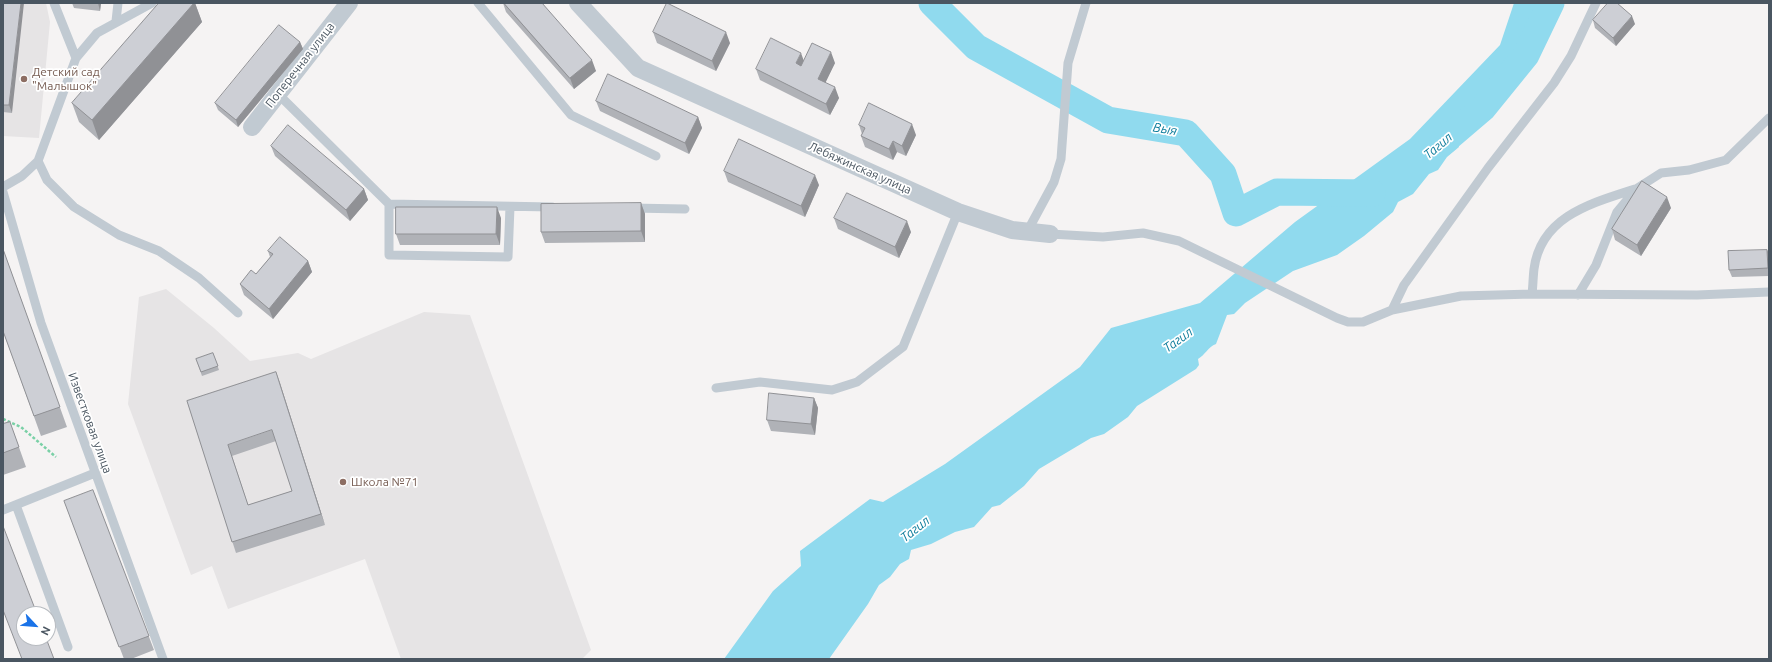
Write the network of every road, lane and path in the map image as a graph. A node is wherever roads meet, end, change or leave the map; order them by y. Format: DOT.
graph roads {
  1 [pos="54,3"];
  2 [pos="118,3"];
  3 [pos="152,3"];
  4 [pos="349,3"];
  5 [pos="478,3"];
  6 [pos="578,3"];
  7 [pos="1086,3"];
  8 [pos="1596,3"];
  9 [pos="116,21"];
  10 [pos="76,58"];
  11 [pos="278,94"];
  12 [pos="1769,118"];
  13 [pos="252,128"];
  14 [pos="656,156"];
  15 [pos="38,161"];
  16 [pos="3,187"];
  17 [pos="1636,188"];
  18 [pos="3,192"];
  19 [pos="389,204"];
  20 [pos="510,207"];
  21 [pos="566,208"];
  22 [pos="621,208"];
  23 [pos="685,209"];
  24 [pos="958,212"];
  25 [pos="1027,232"];
  26 [pos="1050,234"];
  27 [pos="1769,292"];
  28 [pos="1532,294"];
  29 [pos="1578,295"];
  30 [pos="1392,310"];
  31 [pos="238,313"];
  32 [pos="716,388"];
  33 [pos="3,418"];
  34 [pos="56,457"];
  35 [pos="95,474"];
  36 [pos="16,505"];
  37 [pos="3,510"];
  38 [pos="68,647"];
  39 [pos="163,659"];
  1 -- 10 [label="lane"];
  2 -- 9 [label="lane"];
  3 -- 9 [label="lane"];
  4 -- 11 [label="street, Поперечная улица"];
  5 -- 14 [label="lane"];
  6 -- 24 [label="street, Лебяжинская улица"];
  7 -- 25 [label="lane"];
  8 -- 30 [label="lane"];
  9 -- 10 [label="lane"];
  10 -- 15 [label="lane"];
  11 -- 13 [label="street, Поперечная улица"];
  11 -- 19 [label="lane"];
  12 -- 17 [label="lane"];
  15 -- 16 [label="lane"];
  15 -- 31 [label="lane"];
  17 -- 28 [label="lane"];
  17 -- 29 [label="lane"];
  18 -- 35 [label="lane, Известковая улица"];
  19 -- 20 [label="lane"];
  19 -- 20 [label="lane"];
  20 -- 21 [label="lane"];
  22 -- 23 [label="lane"];
  24 -- 25 [label="street, Лебяжинская улица"];
  24 -- 32 [label="lane"];
  25 -- 26 [label="street, Лебяжинская улица"];
  26 -- 30 [label="lane, Лебяжинская улица"];
  27 -- 29 [label="lane, Лебяжинская улица"];
  28 -- 29 [label="lane, Лебяжинская улица"];
  28 -- 30 [label="lane, Лебяжинская улица"];
  33 -- 34 [label="path"];
  35 -- 36 [label="lane"];
  35 -- 39 [label="lane, Известковая улица"];
  36 -- 37 [label="lane"];
  36 -- 38 [label="lane"];
}
